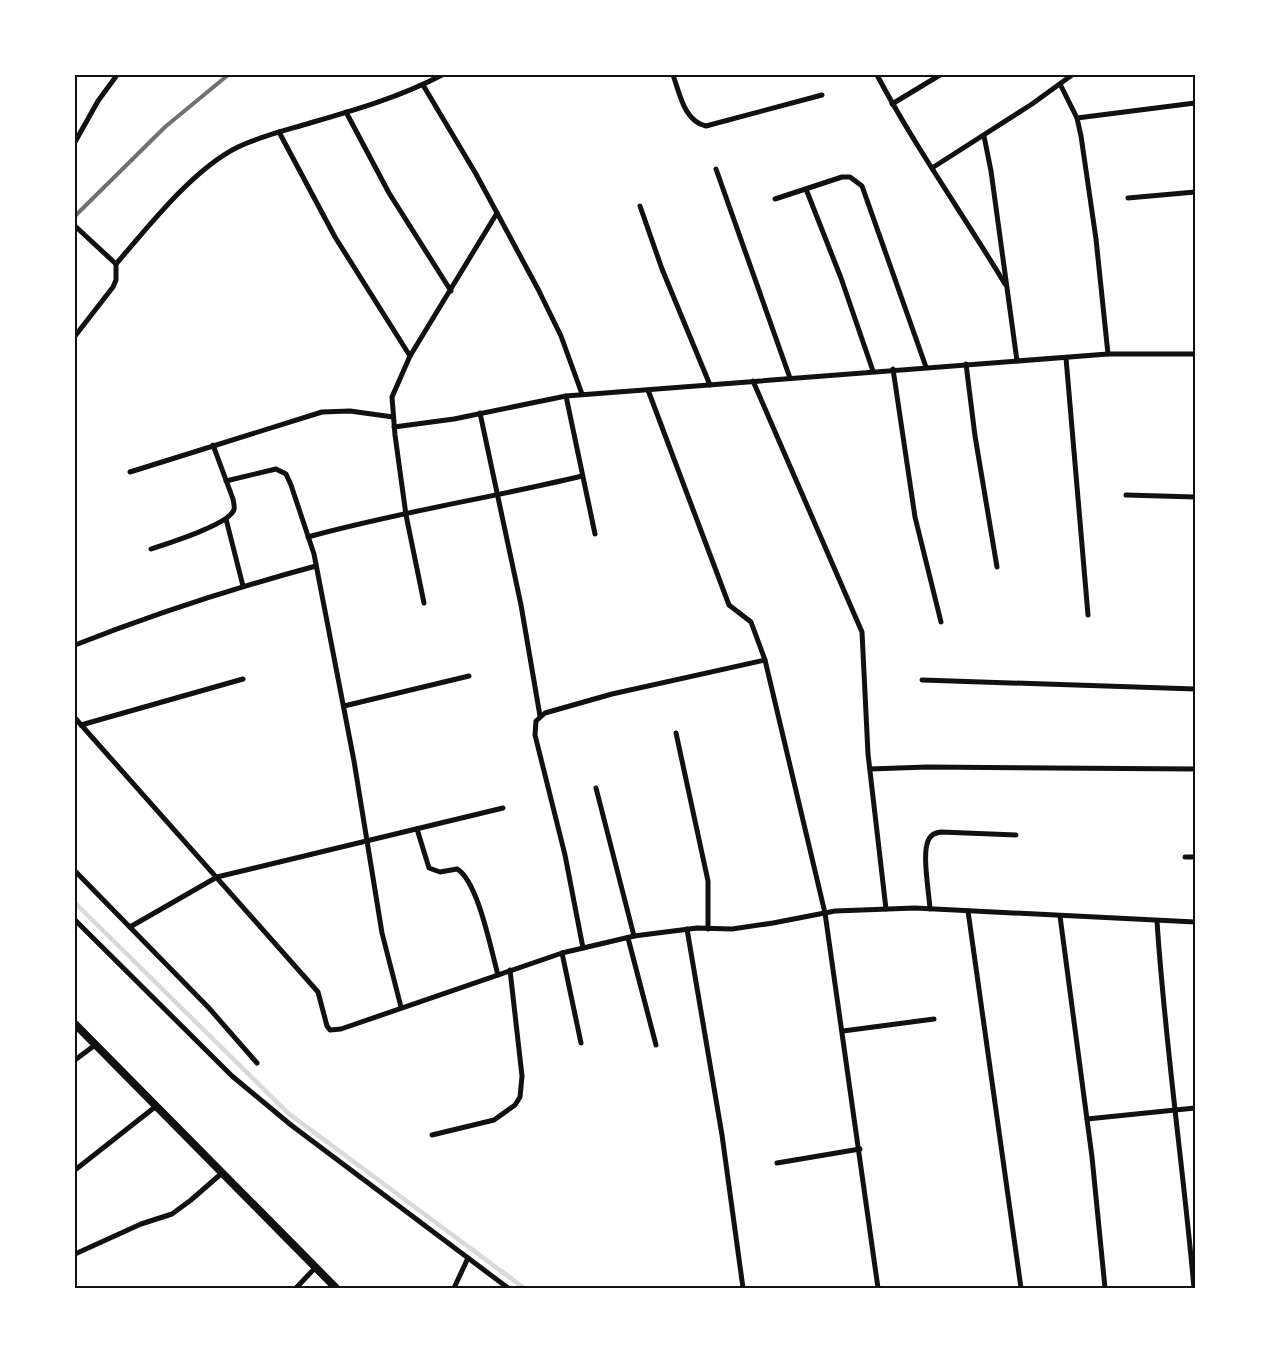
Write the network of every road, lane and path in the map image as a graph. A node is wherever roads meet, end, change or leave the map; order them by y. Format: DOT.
graph roads {
  1 [pos="117,75"];
  2 [pos="442,75"];
  3 [pos="673,75"];
  4 [pos="877,75"];
  5 [pos="940,75"];
  6 [pos="1072,75"];
  7 [pos="1060,84"];
  8 [pos="423,85"];
  9 [pos="822,95"];
  10 [pos="1195,103"];
  11 [pos="892,104"];
  12 [pos="346,112"];
  13 [pos="1076,118"];
  14 [pos="279,132"];
  15 [pos="984,136"];
  16 [pos="75,142"];
  17 [pos="932,168"];
  18 [pos="716,169"];
  19 [pos="806,189"];
  20 [pos="1195,192"];
  21 [pos="1128,198"];
  22 [pos="775,199"];
  23 [pos="640,206"];
  24 [pos="497,213"];
  25 [pos="75,226"];
  26 [pos="116,264"];
  27 [pos="1005,284"];
  28 [pos="451,290"];
  29 [pos="75,336"];
  30 [pos="1108,354"];
  31 [pos="1195,354"];
  32 [pos="410,356"];
  33 [pos="1066,358"];
  34 [pos="1017,361"];
  35 [pos="966,364"];
  36 [pos="926,367"];
  37 [pos="893,370"];
  38 [pos="873,371"];
  39 [pos="790,378"];
  40 [pos="754,381"];
  41 [pos="710,385"];
  42 [pos="648,390"];
  43 [pos="582,394"];
  44 [pos="566,396"];
  45 [pos="480,413"];
  46 [pos="393,417"];
  47 [pos="394,427"];
  48 [pos="213,445"];
  49 [pos="130,472"];
  50 [pos="582,476"];
  51 [pos="226,481"];
  52 [pos="1126,495"];
  53 [pos="498,496"];
  54 [pos="1195,497"];
  55 [pos="406,515"];
  56 [pos="226,519"];
  57 [pos="596,534"];
  58 [pos="308,537"];
  59 [pos="151,549"];
  60 [pos="316,566"];
  61 [pos="997,567"];
  62 [pos="243,586"];
  63 [pos="424,603"];
  64 [pos="1088,615"];
  65 [pos="940,622"];
  66 [pos="75,645"];
  67 [pos="765,660"];
  68 [pos="469,676"];
  69 [pos="243,679"];
  70 [pos="922,680"];
  71 [pos="1195,689"];
  72 [pos="344,706"];
  73 [pos="540,716"];
  74 [pos="75,718"];
  75 [pos="80,724"];
  76 [pos="676,733"];
  77 [pos="870,769"];
  78 [pos="1195,769"];
  79 [pos="596,788"];
  80 [pos="502,808"];
  81 [pos="417,829"];
  82 [pos="1016,835"];
  83 [pos="366,842"];
  84 [pos="1185,857"];
  85 [pos="1195,857"];
  86 [pos="75,871"];
  87 [pos="217,878"];
  88 [pos="886,909"];
  89 [pos="930,909"];
  90 [pos="968,911"];
  91 [pos="825,913"];
  92 [pos="1060,916"];
  93 [pos="75,920"];
  94 [pos="1157,920"];
  95 [pos="1195,922"];
  96 [pos="130,926"];
  97 [pos="708,928"];
  98 [pos="687,929"];
  99 [pos="631,937"];
  100 [pos="583,948"];
  101 [pos="562,953"];
  102 [pos="510,970"];
  103 [pos="498,975"];
  104 [pos="401,1007"];
  105 [pos="934,1019"];
  106 [pos="75,1024"];
  107 [pos="843,1031"];
  108 [pos="582,1043"];
  109 [pos="95,1045"];
  110 [pos="656,1045"];
  111 [pos="75,1060"];
  112 [pos="257,1063"];
  113 [pos="155,1107"];
  114 [pos="1195,1108"];
  115 [pos="1173,1111"];
  116 [pos="1087,1119"];
  117 [pos="432,1135"];
  118 [pos="860,1148"];
  119 [pos="777,1163"];
  120 [pos="75,1170"];
  121 [pos="222,1173"];
  122 [pos="75,1254"];
  123 [pos="468,1258"];
  124 [pos="315,1268"];
  125 [pos="334,1287"];
  126 [pos="296,1288"];
  127 [pos="454,1288"];
  128 [pos="508,1288"];
  129 [pos="743,1288"];
  130 [pos="878,1288"];
  131 [pos="1022,1288"];
  132 [pos="1105,1288"];
  133 [pos="1194,1288"];
  1 -- 16 [label="street"];
  2 -- 8 [label="street"];
  3 -- 9 [label="street"];
  4 -- 11 [label="street"];
  5 -- 11 [label="street"];
  6 -- 7 [label="street"];
  7 -- 13 [label="street"];
  7 -- 15 [label="street"];
  8 -- 12 [label="street"];
  8 -- 24 [label="street"];
  10 -- 13 [label="street"];
  11 -- 17 [label="street"];
  12 -- 14 [label="street"];
  12 -- 28 [label="street"];
  13 -- 30 [label="street"];
  14 -- 26 [label="street"];
  14 -- 32 [label="street"];
  15 -- 17 [label="street"];
  15 -- 27 [label="street"];
  17 -- 27 [label="street"];
  18 -- 39 [label="street"];
  19 -- 22 [label="street"];
  19 -- 36 [label="street"];
  19 -- 38 [label="street"];
  20 -- 21 [label="street"];
  23 -- 41 [label="street"];
  24 -- 28 [label="street"];
  24 -- 43 [label="street"];
  25 -- 26 [label="street"];
  26 -- 29 [label="street"];
  27 -- 34 [label="street"];
  28 -- 32 [label="street"];
  30 -- 31 [label="street"];
  30 -- 33 [label="street"];
  32 -- 46 [label="street"];
  33 -- 34 [label="street"];
  33 -- 64 [label="street"];
  34 -- 35 [label="street"];
  35 -- 36 [label="street"];
  35 -- 61 [label="street"];
  36 -- 37 [label="street"];
  37 -- 38 [label="street"];
  37 -- 65 [label="street"];
  38 -- 39 [label="street"];
  39 -- 40 [label="street"];
  40 -- 41 [label="street"];
  40 -- 77 [label="street"];
  41 -- 42 [label="street"];
  42 -- 43 [label="street"];
  42 -- 67 [label="street"];
  43 -- 44 [label="street"];
  44 -- 45 [label="street"];
  44 -- 50 [label="street"];
  45 -- 47 [label="street"];
  45 -- 53 [label="street"];
  46 -- 47 [label="street"];
  46 -- 48 [label="street"];
  47 -- 55 [label="street"];
  48 -- 49 [label="street"];
  48 -- 51 [label="street"];
  50 -- 53 [label="street"];
  50 -- 57 [label="street"];
  51 -- 56 [label="street"];
  51 -- 58 [label="street"];
  52 -- 54 [label="street"];
  53 -- 55 [label="street"];
  53 -- 73 [label="street"];
  55 -- 58 [label="street"];
  55 -- 63 [label="street"];
  56 -- 59 [label="street"];
  56 -- 62 [label="street"];
  58 -- 60 [label="street"];
  60 -- 62 [label="street"];
  60 -- 72 [label="street"];
  62 -- 66 [label="street"];
  67 -- 73 [label="street"];
  67 -- 91 [label="street"];
  68 -- 72 [label="street"];
  69 -- 75 [label="street"];
  70 -- 71 [label="street"];
  72 -- 83 [label="street"];
  73 -- 100 [label="street"];
  74 -- 75 [label="street"];
  75 -- 87 [label="street"];
  76 -- 97 [label="street"];
  77 -- 78 [label="street"];
  77 -- 88 [label="street"];
  79 -- 99 [label="street"];
  80 -- 81 [label="street"];
  81 -- 83 [label="street"];
  81 -- 103 [label="street"];
  82 -- 89 [label="street"];
  83 -- 87 [label="street"];
  83 -- 104 [label="street"];
  84 -- 85 [label="street"];
  86 -- 96 [label="street"];
  87 -- 96 [label="street"];
  87 -- 104 [label="street"];
  88 -- 89 [label="street"];
  88 -- 91 [label="street"];
  89 -- 90 [label="street"];
  90 -- 92 [label="street"];
  90 -- 131 [label="street"];
  91 -- 97 [label="street"];
  91 -- 107 [label="street"];
  92 -- 94 [label="street"];
  92 -- 116 [label="street"];
  93 -- 123 [label="street"];
  94 -- 95 [label="street"];
  94 -- 115 [label="street"];
  96 -- 112 [label="street"];
  97 -- 98 [label="street"];
  98 -- 99 [label="street"];
  98 -- 129 [label="street"];
  99 -- 100 [label="street"];
  99 -- 110 [label="street"];
  100 -- 101 [label="street"];
  101 -- 102 [label="street"];
  101 -- 108 [label="street"];
  102 -- 103 [label="street"];
  102 -- 117 [label="street"];
  103 -- 104 [label="street"];
  105 -- 107 [label="street"];
  106 -- 109 [label="street"];
  107 -- 118 [label="street"];
  109 -- 111 [label="street"];
  109 -- 113 [label="street"];
  113 -- 120 [label="street"];
  113 -- 121 [label="street"];
  114 -- 115 [label="street"];
  115 -- 116 [label="street"];
  115 -- 133 [label="street"];
  116 -- 132 [label="street"];
  118 -- 119 [label="street"];
  118 -- 130 [label="street"];
  121 -- 122 [label="street"];
  121 -- 124 [label="street"];
  123 -- 127 [label="street"];
  123 -- 128 [label="street"];
  124 -- 125 [label="street"];
  124 -- 126 [label="street"];
}
